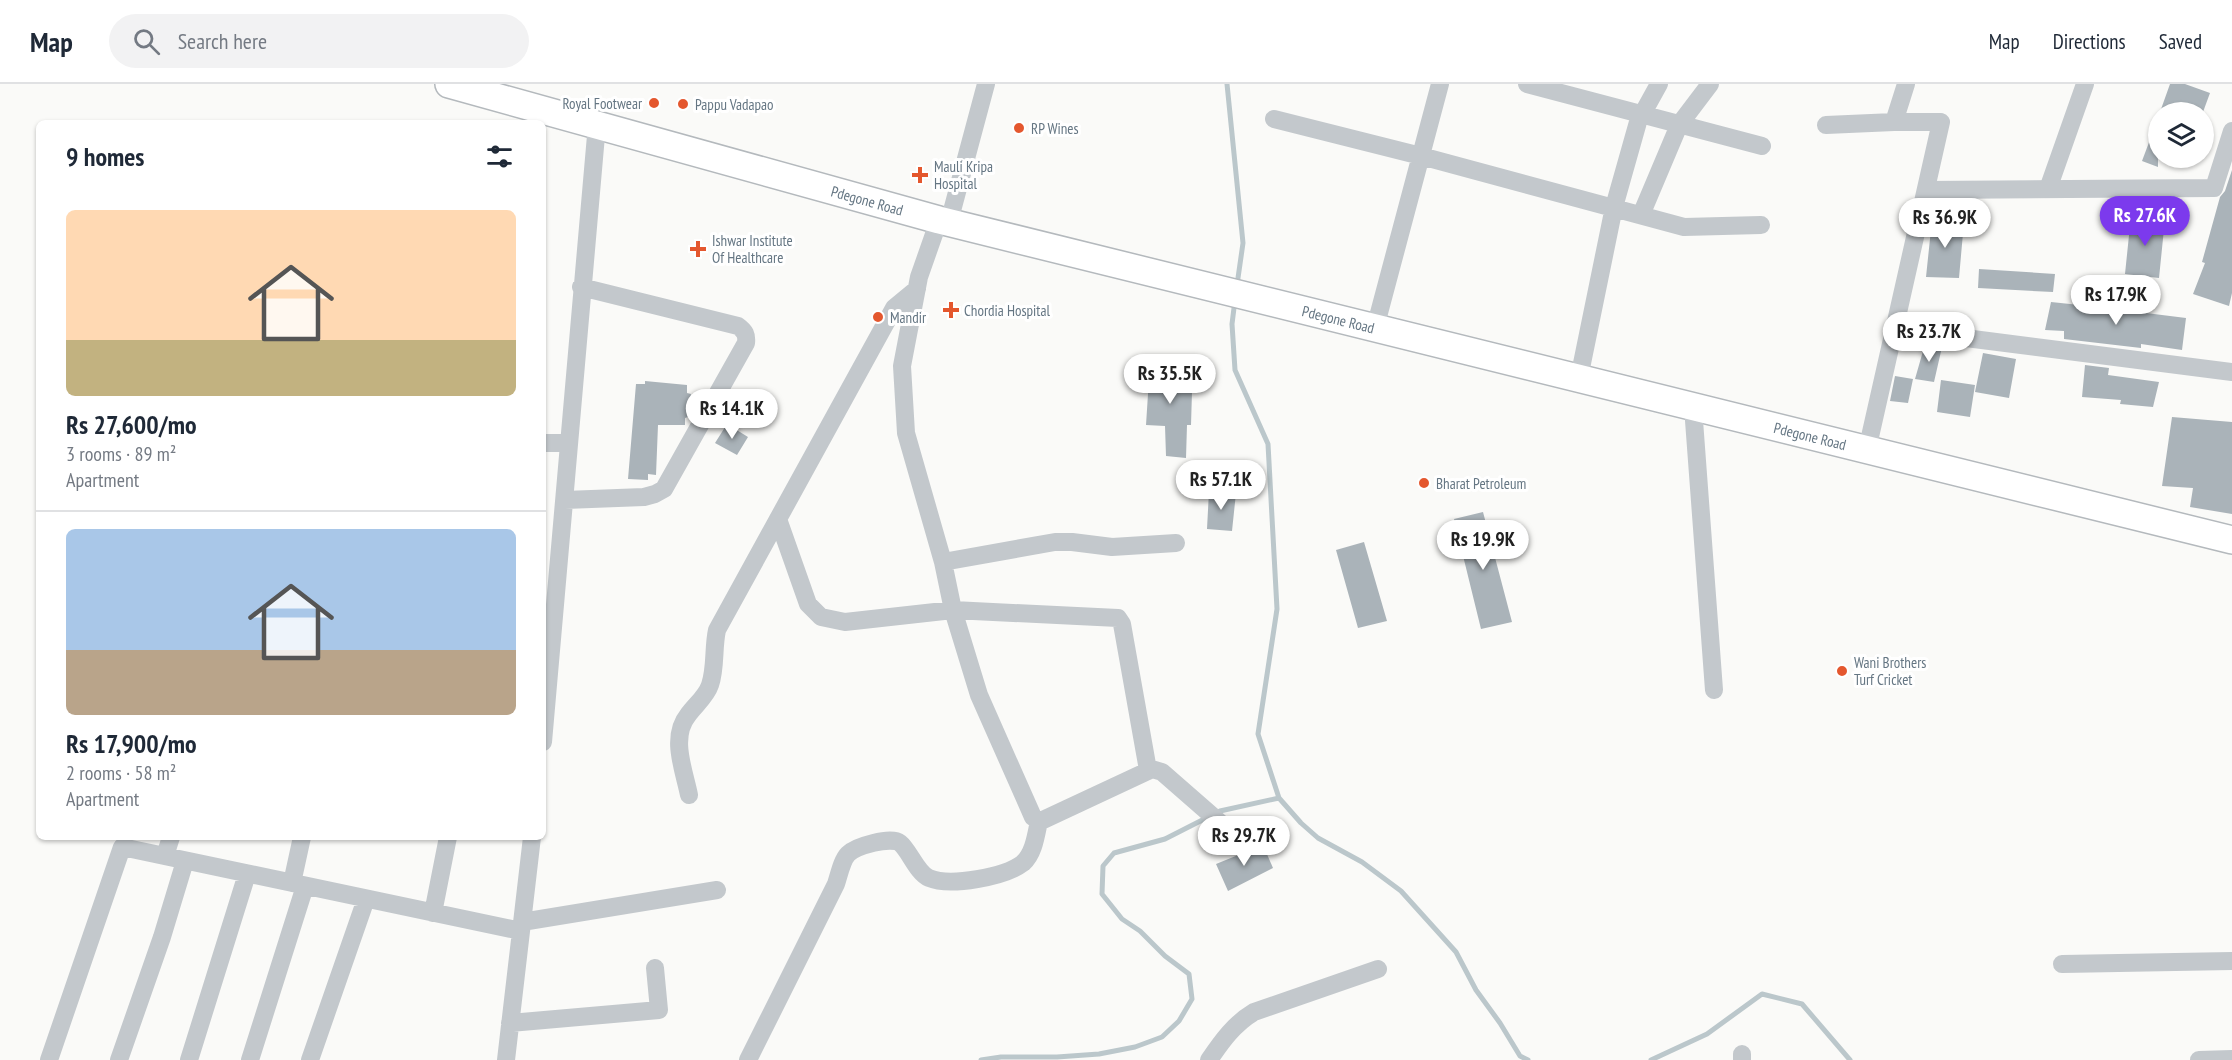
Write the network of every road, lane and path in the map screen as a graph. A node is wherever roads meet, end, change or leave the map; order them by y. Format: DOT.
graph roads {
  1 [pos="449,84"];
  2 [pos="986,84"];
  3 [pos="1440,84"];
  4 [pos="1527,84"];
  5 [pos="1659,84"];
  6 [pos="1710,84"];
  7 [pos="1906,84"];
  8 [pos="2085,84"];
  9 [pos="1642,116"];
  10 [pos="1274,119"];
  11 [pos="1894,122"];
  12 [pos="597,124"];
  13 [pos="1679,125"];
  14 [pos="1826,125"];
  15 [pos="2232,131"];
  16 [pos="1762,146"];
  17 [pos="1421,156"];
  18 [pos="2048,189"];
  19 [pos="1926,190"];
  20 [pos="1614,207"];
  21 [pos="1641,215"];
  22 [pos="944,221"];
  23 [pos="1761,225"];
  24 [pos="581,287"];
  25 [pos="917,289"];
  26 [pos="1375,328"];
  27 [pos="1894,329"];
  28 [pos="2232,372"];
  29 [pos="1579,378"];
  30 [pos="1693,407"];
  31 [pos="546,443"];
  32 [pos="569,443"];
  33 [pos="1867,450"];
  34 [pos="565,500"];
  35 [pos="777,519"];
  36 [pos="2232,540"];
  37 [pos="1176,543"];
  38 [pos="943,562"];
  39 [pos="558,582"];
  40 [pos="546,594"];
  41 [pos="953,610"];
  42 [pos="1714,690"];
  43 [pos="546,710"];
  44 [pos="1148,770"];
  45 [pos="689,795"];
  46 [pos="1039,820"];
  47 [pos="170,840"];
  48 [pos="302,840"];
  49 [pos="447,840"];
  50 [pos="532,840"];
  51 [pos="1241,841"];
  52 [pos="165,856"];
  53 [pos="185,861"];
  54 [pos="247,874"];
  55 [pos="299,884"];
  56 [pos="717,890"];
  57 [pos="366,899"];
  58 [pos="433,913"];
  59 [pos="521,927"];
  60 [pos="2232,961"];
  61 [pos="2062,964"];
  62 [pos="655,968"];
  63 [pos="1378,969"];
  64 [pos="510,1023"];
  65 [pos="2232,1059"];
  66 [pos="49,1060"];
  67 [pos="119,1060"];
  68 [pos="189,1060"];
  69 [pos="250,1060"];
  70 [pos="310,1060"];
  71 [pos="506,1060"];
  72 [pos="748,1060"];
  73 [pos="1209,1060"];
  74 [pos="2199,1060"];
  1 -- 12 [label="highway, Pdegone Road"];
  2 -- 22 [label="street"];
  3 -- 17 [label="street"];
  4 -- 9 [label="street"];
  5 -- 9 [label="street"];
  6 -- 13 [label="street"];
  7 -- 11 [label="street"];
  8 -- 18 [label="street"];
  9 -- 13 [label="street"];
  9 -- 20 [label="street"];
  10 -- 17 [label="street"];
  11 -- 14 [label="street"];
  11 -- 19 [label="street"];
  12 -- 22 [label="highway, Pdegone Road"];
  12 -- 24 [label="street"];
  13 -- 16 [label="street"];
  13 -- 21 [label="street"];
  15 -- 18 [label="street"];
  17 -- 20 [label="street"];
  17 -- 26 [label="street"];
  18 -- 19 [label="street"];
  19 -- 27 [label="street"];
  20 -- 21 [label="street"];
  20 -- 29 [label="street"];
  21 -- 23 [label="street"];
  22 -- 25 [label="street"];
  22 -- 26 [label="highway, Pdegone Road"];
  24 -- 32 [label="street"];
  24 -- 34 [label="street"];
  25 -- 35 [label="street"];
  25 -- 38 [label="street"];
  26 -- 29 [label="highway, Pdegone Road"];
  27 -- 28 [label="street"];
  27 -- 33 [label="street"];
  29 -- 30 [label="highway, Pdegone Road"];
  30 -- 33 [label="highway, Pdegone Road"];
  30 -- 42 [label="street"];
  31 -- 32 [label="street"];
  32 -- 34 [label="street"];
  33 -- 36 [label="highway, Pdegone Road"];
  34 -- 39 [label="street"];
  35 -- 41 [label="street"];
  35 -- 45 [label="street"];
  37 -- 38 [label="street"];
  38 -- 41 [label="street"];
  39 -- 40 [label="street"];
  39 -- 43 [label="street"];
  41 -- 44 [label="street"];
  41 -- 46 [label="street"];
  44 -- 46 [label="street"];
  44 -- 51 [label="street"];
  46 -- 72 [label="street"];
  47 -- 52 [label="street"];
  48 -- 55 [label="street"];
  49 -- 58 [label="street"];
  50 -- 59 [label="street"];
  52 -- 53 [label="street"];
  52 -- 66 [label="street"];
  53 -- 54 [label="street"];
  53 -- 67 [label="street"];
  54 -- 55 [label="street"];
  54 -- 68 [label="street"];
  55 -- 57 [label="street"];
  55 -- 69 [label="street"];
  56 -- 59 [label="street"];
  57 -- 58 [label="street"];
  57 -- 70 [label="street"];
  58 -- 59 [label="street"];
  59 -- 64 [label="street"];
  60 -- 61 [label="street"];
  62 -- 64 [label="street"];
  63 -- 73 [label="street"];
  64 -- 71 [label="street"];
  65 -- 74 [label="street"];
}
